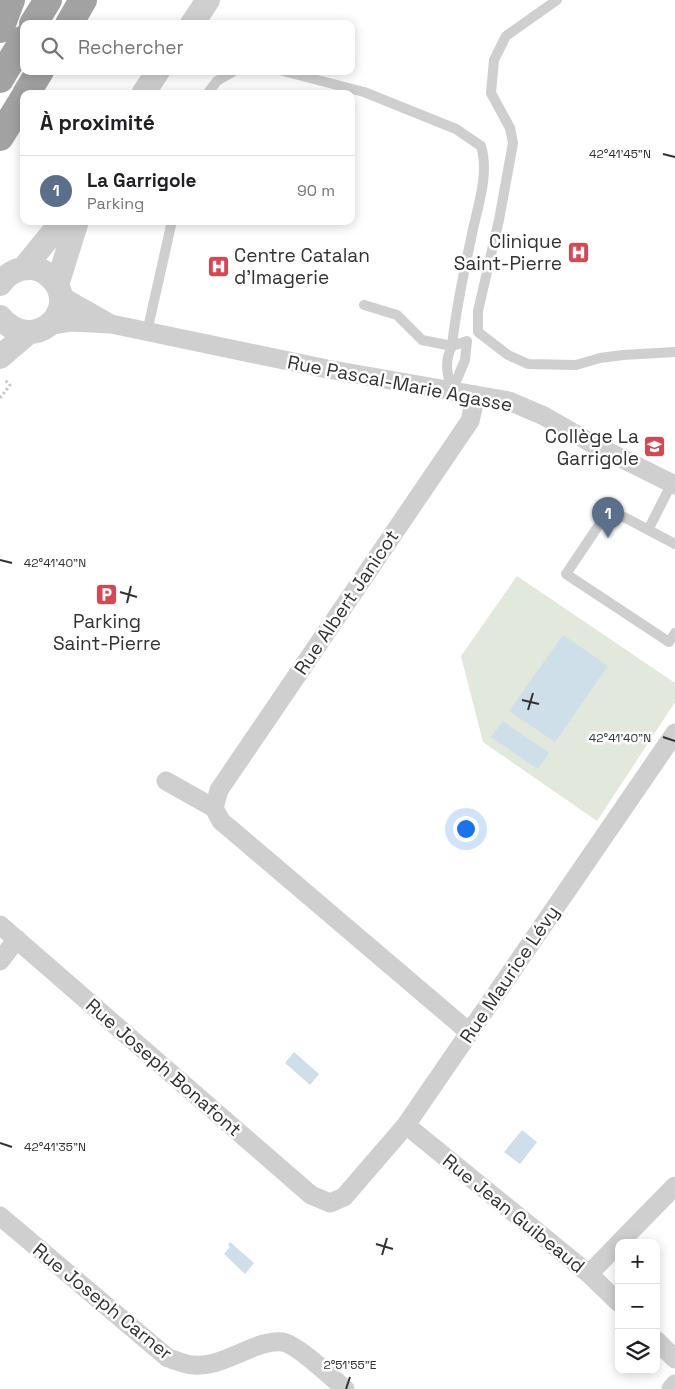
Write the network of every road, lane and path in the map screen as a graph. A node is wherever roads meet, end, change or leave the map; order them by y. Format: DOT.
graph roads {
  1 [pos="11,0"];
  2 [pos="48,0"];
  3 [pos="83,0"];
  4 [pos="208,0"];
  5 [pos="557,0"];
  6 [pos="36,20"];
  7 [pos="70,20"];
  8 [pos="195,20"];
  9 [pos="0,29"];
  10 [pos="20,46"];
  11 [pos="38,75"];
  12 [pos="155,75"];
  13 [pos="227,75"];
  14 [pos="298,75"];
  15 [pos="0,79"];
  16 [pos="28,90"];
  17 [pos="146,90"];
  18 [pos="210,90"];
  19 [pos="20,104"];
  20 [pos="0,137"];
  21 [pos="59,225"];
  22 [pos="76,225"];
  23 [pos="171,225"];
  24 [pos="24,268"];
  25 [pos="0,284"];
  26 [pos="59,290"];
  27 [pos="364,305"];
  28 [pos="0,317"];
  29 [pos="111,324"];
  30 [pos="38,330"];
  31 [pos="147,332"];
  32 [pos="478,332"];
  33 [pos="467,341"];
  34 [pos="452,346"];
  35 [pos="675,352"];
  36 [pos="1,367"];
  37 [pos="452,391"];
  38 [pos="476,395"];
  39 [pos="0,398"];
  40 [pos="673,484"];
  41 [pos="648,530"];
  42 [pos="675,544"];
  43 [pos="675,633"];
  44 [pos="675,733"];
  45 [pos="166,780"];
  46 [pos="214,808"];
  47 [pos="0,925"];
  48 [pos="17,939"];
  49 [pos="0,961"];
  50 [pos="470,1032"];
  51 [pos="406,1125"];
  52 [pos="675,1186"];
  53 [pos="330,1203"];
  54 [pos="0,1216"];
  55 [pos="623,1239"];
  56 [pos="615,1247"];
  57 [pos="589,1274"];
  58 [pos="615,1299"];
  59 [pos="660,1344"];
  60 [pos="675,1359"];
  61 [pos="675,1384"];
  62 [pos="345,1389"];
  63 [pos="671,1389"];
  1 -- 9 [label="highway"];
  2 -- 6 [label="highway"];
  3 -- 7 [label="highway"];
  4 -- 8 [label="street"];
  5 -- 32 [label="lane"];
  10 -- 15 [label="highway"];
  11 -- 16 [label="highway"];
  12 -- 17 [label="street"];
  13 -- 18 [label="lane"];
  14 -- 34 [label="lane"];
  19 -- 20 [label="highway"];
  21 -- 24 [label="street"];
  22 -- 26 [label="street"];
  23 -- 31 [label="lane"];
  24 -- 25 [label="street"];
  24 -- 26 [label="street"];
  26 -- 29 [label="street, Rue Pascal-Marie Agasse"];
  26 -- 30 [label="street"];
  27 -- 34 [label="lane"];
  28 -- 30 [label="street"];
  29 -- 30 [label="street, Rue Pascal-Marie Agasse"];
  29 -- 31 [label="street, Rue Pascal-Marie Agasse"];
  30 -- 36 [label="street"];
  31 -- 37 [label="street, Rue Pascal-Marie Agasse"];
  32 -- 33 [label="lane"];
  32 -- 35 [label="lane"];
  33 -- 34 [label="lane"];
  33 -- 37 [label="lane"];
  34 -- 37 [label="lane"];
  36 -- 39 [label="path"];
  37 -- 38 [label="street, Rue Pascal-Marie Agasse"];
  38 -- 40 [label="street, Rue Pascal-Marie Agasse"];
  38 -- 46 [label="street, Rue Albert Janicot"];
  40 -- 41 [label="lane"];
  41 -- 42 [label="lane"];
  41 -- 43 [label="lane"];
  44 -- 50 [label="street, Rue Maurice Lévy"];
  45 -- 46 [label="street"];
  46 -- 50 [label="street"];
  47 -- 48 [label="street, Rue Joseph Bonafont"];
  48 -- 49 [label="street"];
  48 -- 53 [label="street, Rue Joseph Bonafont"];
  50 -- 51 [label="street, Rue Maurice Lévy"];
  51 -- 53 [label="street, Rue Maurice Lévy"];
  51 -- 57 [label="street, Rue Jean Guibeaud"];
  52 -- 55 [label="street"];
  54 -- 62 [label="street, Rue Joseph Carner"];
  56 -- 57 [label="street"];
  57 -- 58 [label="street, Rue Jean Guibeaud"];
  59 -- 60 [label="street"];
  61 -- 63 [label="street"];
}
